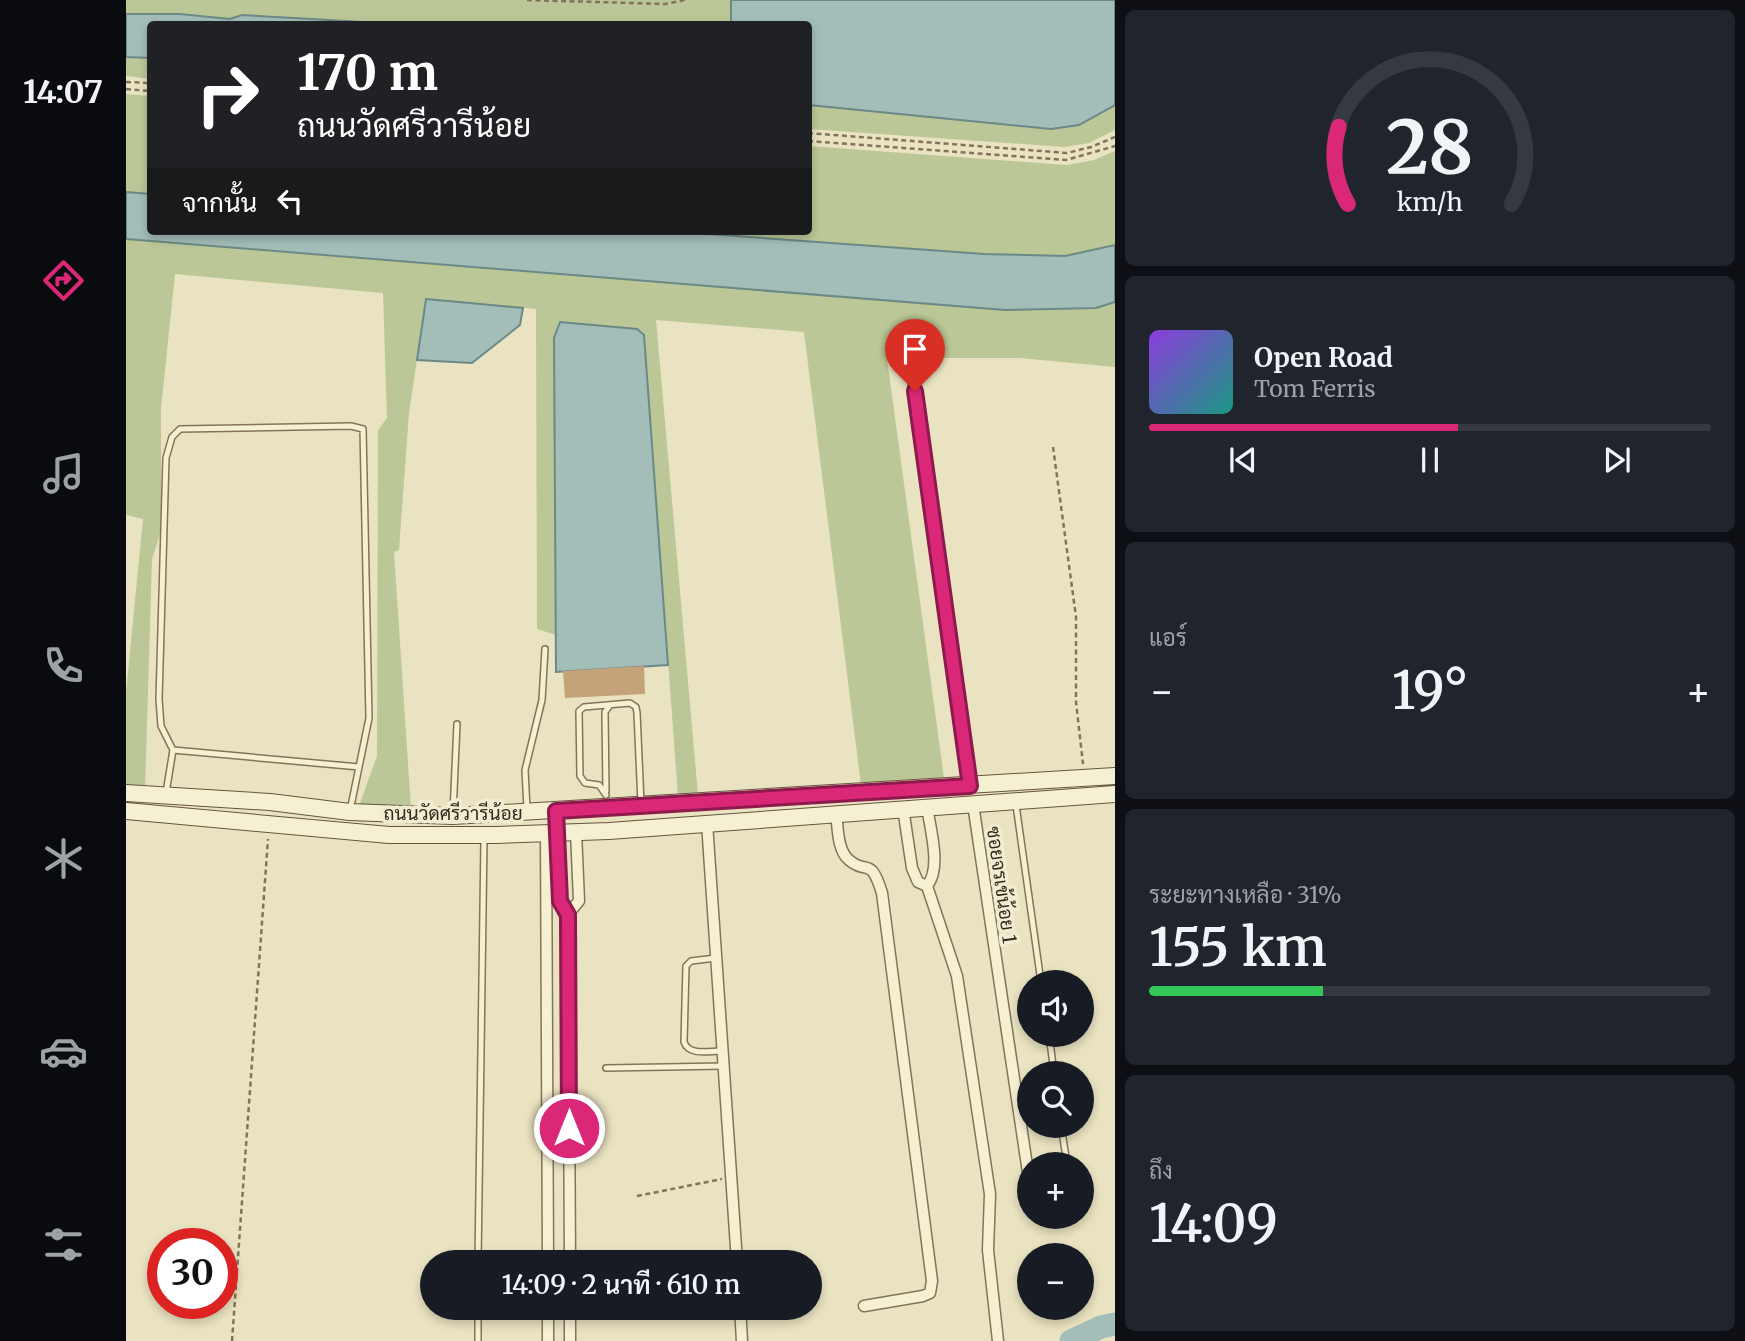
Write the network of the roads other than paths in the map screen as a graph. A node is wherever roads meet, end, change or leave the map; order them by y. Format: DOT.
graph roads {
  1 [pos="911,365"];
  2 [pos="545,649"];
  3 [pos="613,704"];
  4 [pos="457,724"];
  5 [pos="173,750"];
  6 [pos="359,766"];
  7 [pos="1115,776"];
  8 [pos="970,786"];
  9 [pos="126,793"];
  10 [pos="1115,794"];
  11 [pos="166,796"];
  12 [pos="1016,800"];
  13 [pos="606,802"];
  14 [pos="973,804"];
  15 [pos="641,806"];
  16 [pos="927,806"];
  17 [pos="903,808"];
  18 [pos="126,811"];
  19 [pos="556,811"];
  20 [pos="575,811"];
  21 [pos="350,812"];
  22 [pos="527,813"];
  23 [pos="836,813"];
  24 [pos="453,816"];
  25 [pos="707,823"];
  26 [pos="576,832"];
  27 [pos="552,833"];
  28 [pos="484,835"];
  29 [pos="926,886"];
  30 [pos="568,915"];
  31 [pos="716,958"];
  32 [pos="1039,970"];
  33 [pos="723,1051"];
  34 [pos="724,1066"];
  35 [pos="606,1068"];
  36 [pos="1025,1152"];
  37 [pos="478,1250"];
  38 [pos="548,1250"];
  39 [pos="570,1250"];
  40 [pos="736,1250"];
  41 [pos="864,1306"];
  42 [pos="478,1320"];
  43 [pos="548,1320"];
  44 [pos="570,1320"];
  45 [pos="741,1320"];
  46 [pos="478,1341"];
  47 [pos="548,1341"];
  48 [pos="570,1341"];
  49 [pos="742,1341"];
  50 [pos="998,1341"];
  1 -- 8 [label="street"];
  2 -- 22 [label="lane"];
  3 -- 13 [label="lane"];
  3 -- 13 [label="lane"];
  3 -- 15 [label="lane"];
  4 -- 24 [label="lane"];
  5 -- 6 [label="lane"];
  5 -- 6 [label="lane"];
  5 -- 11 [label="lane"];
  6 -- 21 [label="lane"];
  7 -- 8 [label="main road, ถนนวัดศรีวารีน้อย"];
  8 -- 14 [label="main road"];
  8 -- 15 [label="main road, ถนนวัดศรีวารีน้อย"];
  9 -- 11 [label="main road, ถนนวัดศรีวารีน้อย"];
  10 -- 12 [label="main road, ถนนวัดศรีวารีน้อย"];
  11 -- 21 [label="main road, ถนนวัดศรีวารีน้อย"];
  12 -- 14 [label="main road, ถนนวัดศรีวารีน้อย"];
  12 -- 32 [label="lane"];
  13 -- 15 [label="main road, ถนนวัดศรีวารีน้อย"];
  13 -- 20 [label="main road, ถนนวัดศรีวารีน้อย"];
  14 -- 16 [label="main road, ถนนวัดศรีวารีน้อย"];
  14 -- 36 [label="street, ซอยจรเข้น้อย 1"];
  16 -- 17 [label="main road, ถนนวัดศรีวารีน้อย"];
  16 -- 29 [label="street"];
  17 -- 23 [label="main road, ถนนวัดศรีวารีน้อย"];
  17 -- 29 [label="street"];
  18 -- 28 [label="main road, ถนนวัดศรีวารีน้อย"];
  19 -- 20 [label="main road, ถนนวัดศรีวารีน้อย"];
  19 -- 22 [label="main road, ถนนวัดศรีวารีน้อย"];
  19 -- 27 [label="main road"];
  20 -- 26 [label="main road"];
  21 -- 24 [label="main road, ถนนวัดศรีวารีน้อย"];
  22 -- 24 [label="main road, ถนนวัดศรีวารีน้อย"];
  23 -- 25 [label="main road, ถนนวัดศรีวารีน้อย"];
  23 -- 41 [label="street"];
  25 -- 26 [label="main road, ถนนวัดศรีวารีน้อย"];
  25 -- 31 [label="street"];
  26 -- 27 [label="main road, ถนนวัดศรีวารีน้อย"];
  26 -- 30 [label="street"];
  27 -- 28 [label="main road, ถนนวัดศรีวารีน้อย"];
  27 -- 30 [label="street"];
  27 -- 38 [label="street"];
  28 -- 37 [label="lane"];
  29 -- 50 [label="street"];
  30 -- 39 [label="street"];
  31 -- 33 [label="street"];
  31 -- 33 [label="lane"];
  33 -- 34 [label="street"];
  34 -- 35 [label="lane"];
  34 -- 40 [label="street"];
  42 -- 46 [label="lane"];
  43 -- 47 [label="street"];
  44 -- 48 [label="street"];
  45 -- 49 [label="street"];
}
